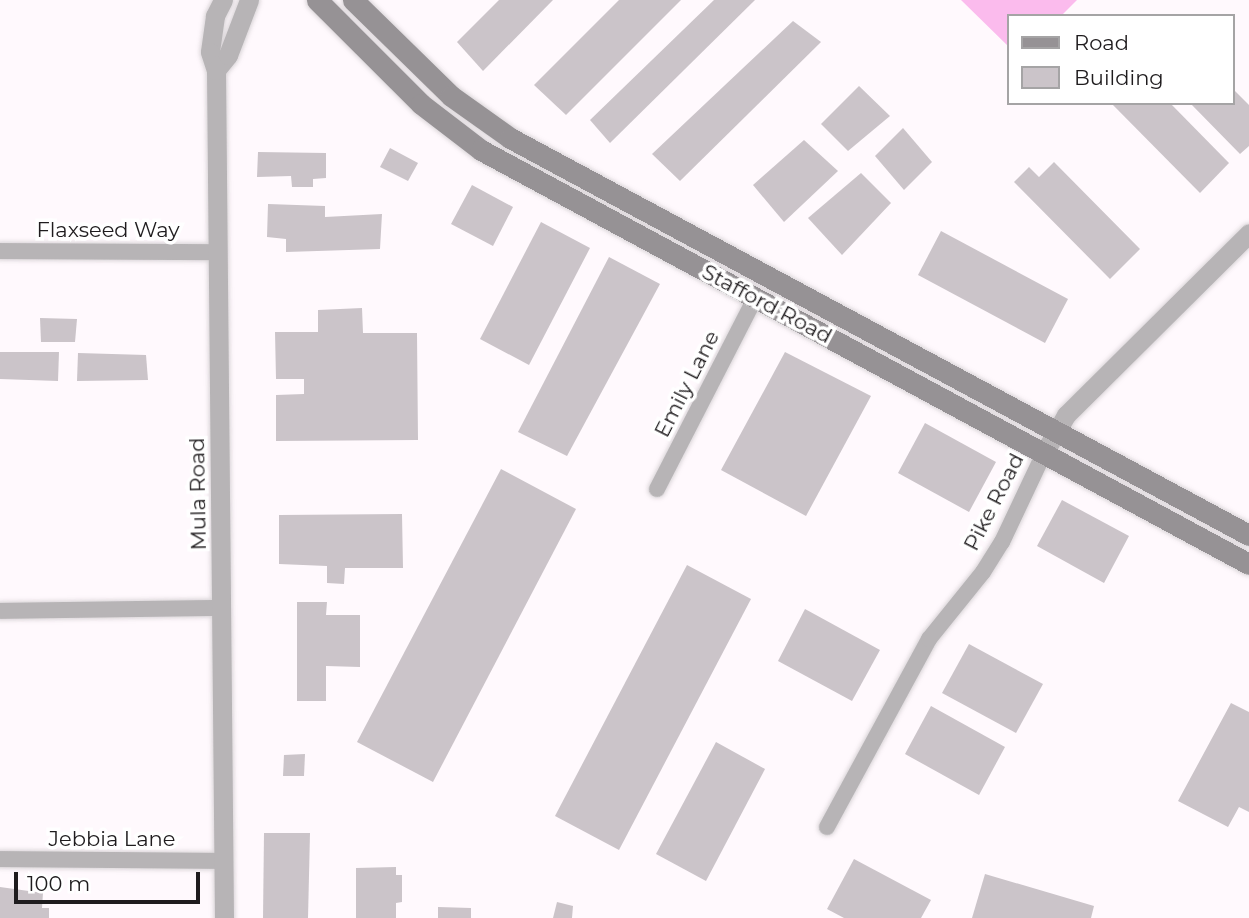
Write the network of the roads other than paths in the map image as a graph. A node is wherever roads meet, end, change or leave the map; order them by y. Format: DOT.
graph roads {
  1 [pos="249,0"];
  2 [pos="317,0"];
  3 [pos="353,0"];
  4 [pos="218,5"];
  5 [pos="216,70"];
  6 [pos="610,191"];
  7 [pos="596,213"];
  8 [pos="1249,233"];
  9 [pos="0,251"];
  10 [pos="216,252"];
  11 [pos="755,298"];
  12 [pos="838,313"];
  13 [pos="824,335"];
  14 [pos="1055,431"];
  15 [pos="1044,453"];
  16 [pos="657,489"];
  17 [pos="1249,535"];
  18 [pos="1249,564"];
  19 [pos="222,608"];
  20 [pos="0,611"];
  21 [pos="827,827"];
  22 [pos="0,859"];
  23 [pos="223,861"];
  24 [pos="224,918"];
  1 -- 5 [label="street"];
  2 -- 7 [label="main road, Stafford Road"];
  3 -- 6 [label="main road, Stafford Road"];
  4 -- 5 [label="street, Mula Road"];
  5 -- 10 [label="street, Mula Road"];
  6 -- 7 [label="main road"];
  6 -- 12 [label="main road, Stafford Road"];
  7 -- 11 [label="main road, Stafford Road"];
  8 -- 14 [label="street, Pike Road"];
  9 -- 10 [label="street, Flaxseed Way"];
  10 -- 19 [label="street, Mula Road"];
  11 -- 13 [label="main road, Stafford Road"];
  11 -- 16 [label="street, Emily Lane"];
  12 -- 13 [label="main road"];
  12 -- 14 [label="main road, Stafford Road"];
  13 -- 15 [label="main road, Stafford Road"];
  14 -- 15 [label="street, Pike Road"];
  14 -- 17 [label="main road, Stafford Road"];
  15 -- 18 [label="main road, Stafford Road"];
  15 -- 21 [label="street, Pike Road"];
  19 -- 20 [label="street"];
  19 -- 23 [label="street, Mula Road"];
  22 -- 23 [label="street, Jebbia Lane"];
  23 -- 24 [label="street, Mula Road"];
}
